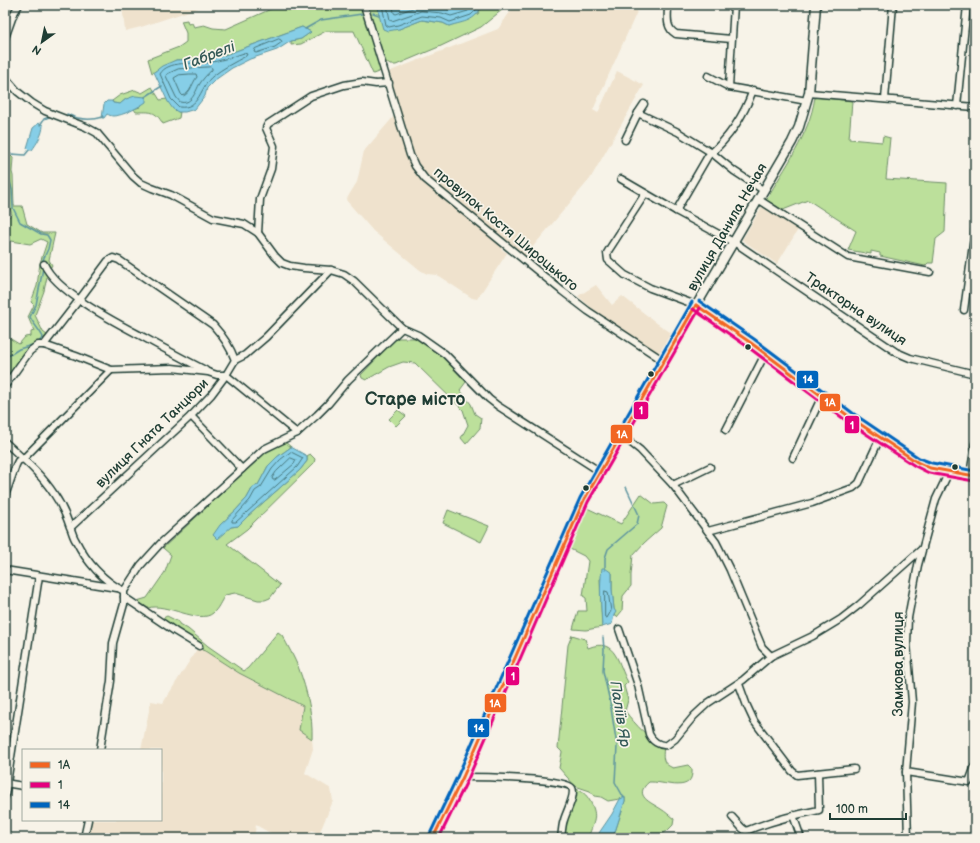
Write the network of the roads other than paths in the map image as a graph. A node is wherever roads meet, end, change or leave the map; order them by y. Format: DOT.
graph roads {
  1 [pos="20,5"];
  2 [pos="364,5"];
  3 [pos="668,5"];
  4 [pos="734,5"];
  5 [pos="816,5"];
  6 [pos="893,5"];
  7 [pos="967,5"];
  8 [pos="5,38"];
  9 [pos="731,39"];
  10 [pos="708,76"];
  11 [pos="5,77"];
  12 [pos="389,83"];
  13 [pos="729,87"];
  14 [pos="752,90"];
  15 [pos="808,97"];
  16 [pos="885,99"];
  17 [pos="644,104"];
  18 [pos="957,106"];
  19 [pos="975,107"];
  20 [pos="638,113"];
  21 [pos="625,140"];
  22 [pos="712,153"];
  23 [pos="621,179"];
  24 [pos="764,190"];
  25 [pos="646,194"];
  26 [pos="758,199"];
  27 [pos="676,211"];
  28 [pos="975,230"];
  29 [pos="258,233"];
  30 [pos="733,242"];
  31 [pos="44,264"];
  32 [pos="331,270"];
  33 [pos="930,272"];
  34 [pos="80,300"];
  35 [pos="696,306"];
  36 [pos="964,310"];
  37 [pos="402,328"];
  38 [pos="44,345"];
  39 [pos="765,354"];
  40 [pos="235,360"];
  41 [pos="664,361"];
  42 [pos="111,370"];
  43 [pos="208,372"];
  44 [pos="975,374"];
  45 [pos="226,375"];
  46 [pos="5,386"];
  47 [pos="822,396"];
  48 [pos="191,416"];
  49 [pos="726,430"];
  50 [pos="297,433"];
  51 [pos="621,435"];
  52 [pos="880,438"];
  53 [pos="5,442"];
  54 [pos="975,444"];
  55 [pos="793,458"];
  56 [pos="23,459"];
  57 [pos="710,467"];
  58 [pos="242,469"];
  59 [pos="599,471"];
  60 [pos="949,472"];
  61 [pos="973,476"];
  62 [pos="673,485"];
  63 [pos="5,496"];
  64 [pos="71,527"];
  65 [pos="708,531"];
  66 [pos="923,548"];
  67 [pos="5,570"];
  68 [pos="39,576"];
  69 [pos="122,592"];
  70 [pos="620,629"];
  71 [pos="199,646"];
  72 [pos="771,656"];
  73 [pos="739,684"];
  74 [pos="100,749"];
  75 [pos="975,766"];
  76 [pos="854,769"];
  77 [pos="906,772"];
  78 [pos="818,773"];
  79 [pos="463,777"];
  80 [pos="6,783"];
  81 [pos="22,786"];
  82 [pos="5,796"];
  83 [pos="793,815"];
  84 [pos="732,817"];
  85 [pos="88,821"];
  86 [pos="84,838"];
  87 [pos="433,838"];
  88 [pos="561,838"];
  89 [pos="801,838"];
  90 [pos="908,838"];
  1 -- 8 [label="street"];
  2 -- 12 [label="street, провулок Костя Широцького"];
  3 -- 9 [label="street"];
  4 -- 9 [label="street"];
  5 -- 15 [label="main road, вулиця Данила Нечая"];
  6 -- 16 [label="street"];
  7 -- 18 [label="street"];
  9 -- 13 [label="street"];
  10 -- 13 [label="street"];
  11 -- 29 [label="street"];
  12 -- 29 [label="street"];
  12 -- 41 [label="street, провулок Костя Широцького"];
  13 -- 14 [label="street"];
  14 -- 15 [label="street"];
  14 -- 22 [label="street"];
  15 -- 16 [label="street"];
  15 -- 24 [label="main road, вулиця Данила Нечая"];
  16 -- 18 [label="street"];
  17 -- 20 [label="street"];
  18 -- 19 [label="street"];
  20 -- 21 [label="street"];
  20 -- 22 [label="street"];
  22 -- 24 [label="street"];
  22 -- 27 [label="street"];
  23 -- 25 [label="street, Тракторна вулиця"];
  24 -- 26 [label="main road, вулиця Данила Нечая"];
  25 -- 27 [label="street, Тракторна вулиця"];
  25 -- 35 [label="street"];
  26 -- 30 [label="main road, вулиця Данила Нечая"];
  26 -- 33 [label="street"];
  27 -- 30 [label="street, Тракторна вулиця"];
  28 -- 36 [label="street"];
  29 -- 32 [label="street"];
  30 -- 35 [label="main road, вулиця Данила Нечая"];
  30 -- 44 [label="street, Тракторна вулиця"];
  31 -- 34 [label="street"];
  32 -- 37 [label="street"];
  32 -- 40 [label="street, вулиця Гната Танцюри"];
  34 -- 38 [label="street"];
  34 -- 40 [label="street"];
  34 -- 43 [label="street"];
  35 -- 39 [label="main road"];
  35 -- 41 [label="main road, вулиця Данила Нечая"];
  37 -- 50 [label="street"];
  37 -- 59 [label="street"];
  38 -- 42 [label="street"];
  38 -- 46 [label="street"];
  39 -- 47 [label="main road"];
  39 -- 49 [label="street"];
  40 -- 45 [label="street, вулиця Гната Танцюри"];
  41 -- 51 [label="main road, вулиця Данила Нечая"];
  42 -- 43 [label="street"];
  42 -- 56 [label="street"];
  43 -- 45 [label="street"];
  45 -- 48 [label="street, вулиця Гната Танцюри"];
  45 -- 50 [label="street"];
  47 -- 52 [label="main road"];
  47 -- 55 [label="street"];
  48 -- 58 [label="street"];
  48 -- 64 [label="street, вулиця Гната Танцюри"];
  50 -- 58 [label="street"];
  51 -- 59 [label="main road, вулиця Данила Нечая"];
  51 -- 62 [label="street"];
  52 -- 60 [label="main road"];
  52 -- 65 [label="street"];
  53 -- 56 [label="street"];
  54 -- 61 [label="street"];
  56 -- 63 [label="street"];
  56 -- 64 [label="street"];
  57 -- 62 [label="street"];
  58 -- 69 [label="street"];
  59 -- 79 [label="main road, вулиця Данила Нечая"];
  60 -- 61 [label="main road"];
  60 -- 66 [label="street, Замкова вулиця"];
  62 -- 65 [label="street"];
  64 -- 69 [label="street"];
  65 -- 72 [label="street"];
  66 -- 72 [label="street"];
  66 -- 77 [label="street, Замкова вулиця"];
  67 -- 68 [label="street"];
  68 -- 69 [label="street"];
  68 -- 80 [label="street"];
  69 -- 71 [label="street"];
  69 -- 74 [label="street"];
  70 -- 73 [label="street"];
  72 -- 73 [label="street"];
  73 -- 78 [label="street"];
  75 -- 77 [label="street"];
  76 -- 78 [label="street"];
  77 -- 90 [label="street, Замкова вулиця"];
  78 -- 83 [label="street"];
  79 -- 87 [label="main road, вулиця Данила Нечая"];
  79 -- 88 [label="street"];
  80 -- 81 [label="street"];
  80 -- 82 [label="street"];
  83 -- 84 [label="street"];
  83 -- 89 [label="street"];
  85 -- 86 [label="street"];
}
